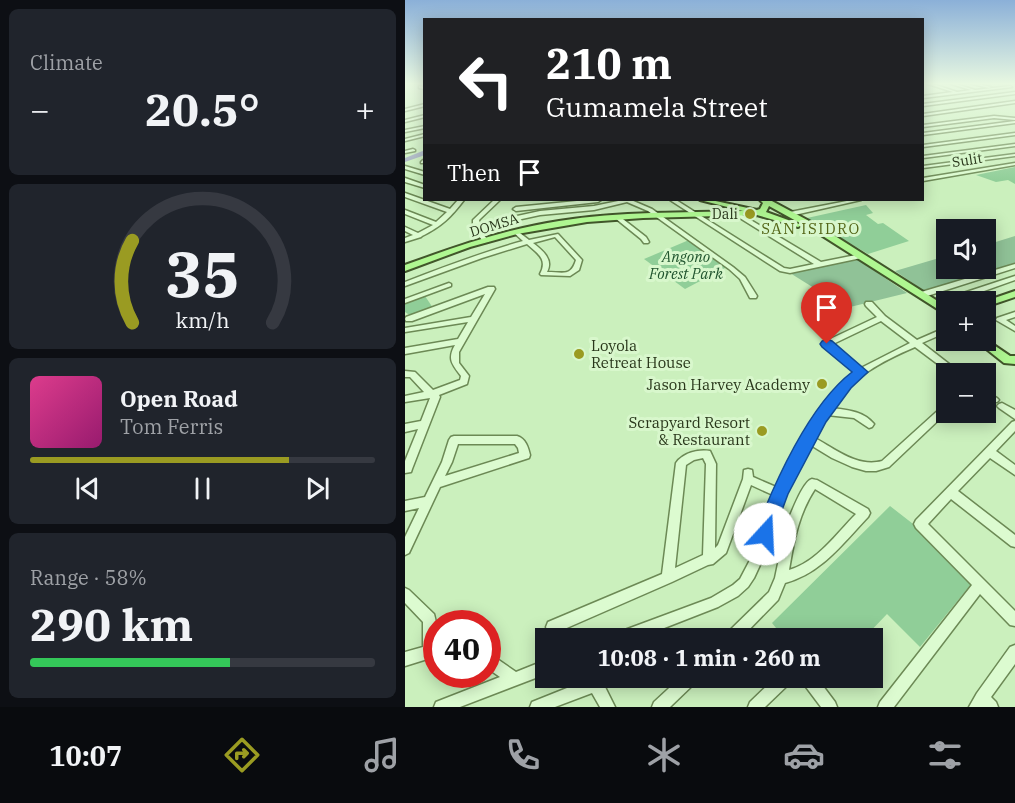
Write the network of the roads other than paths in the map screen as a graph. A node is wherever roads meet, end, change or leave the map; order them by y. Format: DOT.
graph roads {
  1 [pos="423,116"];
  2 [pos="994,117"];
  3 [pos="405,121"];
  4 [pos="1015,121"];
  5 [pos="924,126"];
  6 [pos="423,127"];
  7 [pos="405,131"];
  8 [pos="924,134"];
  9 [pos="1015,134"];
  10 [pos="423,136"];
  11 [pos="413,138"];
  12 [pos="405,140"];
  13 [pos="422,144"];
  14 [pos="1015,144"];
  15 [pos="924,146"];
  16 [pos="989,148"];
  17 [pos="413,150"];
  18 [pos="405,152"];
  19 [pos="1015,155"];
  20 [pos="1005,156"];
  21 [pos="924,159"];
  22 [pos="924,160"];
  23 [pos="1015,164"];
  24 [pos="931,166"];
  25 [pos="405,167"];
  26 [pos="924,167"];
  27 [pos="940,171"];
  28 [pos="423,173"];
  29 [pos="405,180"];
  30 [pos="924,180"];
  31 [pos="423,186"];
  32 [pos="405,195"];
  33 [pos="460,201"];
  34 [pos="496,201"];
  35 [pos="537,201"];
  36 [pos="567,201"];
  37 [pos="623,201"];
  38 [pos="630,201"];
  39 [pos="675,201"];
  40 [pos="713,201"];
  41 [pos="722,201"];
  42 [pos="765,201"];
  43 [pos="853,201"];
  44 [pos="550,202"];
  45 [pos="516,209"];
  46 [pos="405,212"];
  47 [pos="451,212"];
  48 [pos="761,213"];
  49 [pos="697,214"];
  50 [pos="737,214"];
  51 [pos="790,214"];
  52 [pos="657,215"];
  53 [pos="617,217"];
  54 [pos="508,219"];
  55 [pos="438,225"];
  56 [pos="476,227"];
  57 [pos="405,230"];
  58 [pos="519,231"];
  59 [pos="419,236"];
  60 [pos="405,240"];
  61 [pos="486,241"];
  62 [pos="528,241"];
  63 [pos="837,241"];
  64 [pos="646,242"];
  65 [pos="861,256"];
  66 [pos="821,265"];
  67 [pos="1015,266"];
  68 [pos="405,268"];
  69 [pos="1015,278"];
  70 [pos="405,284"];
  71 [pos="449,285"];
  72 [pos="977,291"];
  73 [pos="919,293"];
  74 [pos="1015,294"];
  75 [pos="753,296"];
  76 [pos="996,300"];
  77 [pos="405,301"];
  78 [pos="869,304"];
  79 [pos="936,305"];
  80 [pos="936,311"];
  81 [pos="1015,314"];
  82 [pos="407,317"];
  83 [pos="882,318"];
  84 [pos="475,319"];
  85 [pos="406,329"];
  86 [pos="1015,329"];
  87 [pos="936,334"];
  88 [pos="462,341"];
  89 [pos="917,343"];
  90 [pos="996,346"];
  91 [pos="405,351"];
  92 [pos="995,351"];
  93 [pos="1015,359"];
  94 [pos="943,363"];
  95 [pos="861,372"];
  96 [pos="405,374"];
  97 [pos="433,394"];
  98 [pos="405,399"];
  99 [pos="1002,406"];
  100 [pos="825,411"];
  101 [pos="1015,414"];
  102 [pos="936,417"];
  103 [pos="869,423"];
  104 [pos="425,424"];
  105 [pos="1015,425"];
  106 [pos="405,428"];
  107 [pos="809,439"];
  108 [pos="989,452"];
  109 [pos="405,469"];
  110 [pos="1015,471"];
  111 [pos="438,483"];
  112 [pos="779,492"];
  113 [pos="952,493"];
  114 [pos="428,501"];
  115 [pos="405,506"];
  116 [pos="771,516"];
  117 [pos="791,527"];
  118 [pos="1015,542"];
  119 [pos="405,549"];
  120 [pos="709,560"];
  121 [pos="668,578"];
  122 [pos="781,578"];
  123 [pos="979,585"];
  124 [pos="405,594"];
  125 [pos="410,607"];
  126 [pos="423,615"];
  127 [pos="1015,620"];
  128 [pos="553,627"];
  129 [pos="648,628"];
  130 [pos="743,628"];
  131 [pos="1015,652"];
  132 [pos="423,653"];
  133 [pos="405,659"];
  134 [pos="501,669"];
  135 [pos="535,671"];
  136 [pos="514,679"];
  137 [pos="585,688"];
  138 [pos="597,688"];
  139 [pos="679,688"];
  140 [pos="775,688"];
  141 [pos="816,688"];
  142 [pos="983,704"];
  143 [pos="441,707"];
  144 [pos="537,707"];
  145 [pos="607,707"];
  146 [pos="659,707"];
  147 [pos="755,707"];
  148 [pos="830,707"];
  149 [pos="885,707"];
  1 -- 3 [label="street"];
  2 -- 4 [label="street"];
  2 -- 5 [label="street"];
  4 -- 8 [label="street"];
  6 -- 7 [label="street"];
  9 -- 15 [label="street"];
  10 -- 11 [label="street"];
  11 -- 12 [label="street"];
  11 -- 13 [label="street"];
  14 -- 16 [label="street"];
  16 -- 20 [label="street"];
  16 -- 21 [label="street"];
  17 -- 18 [label="street"];
  19 -- 20 [label="street"];
  20 -- 24 [label="street"];
  22 -- 24 [label="street"];
  23 -- 30 [label="street, Sulit"];
  24 -- 26 [label="street"];
  24 -- 27 [label="street"];
  25 -- 28 [label="street"];
  29 -- 31 [label="street"];
  32 -- 47 [label="street"];
  33 -- 47 [label="street"];
  34 -- 56 [label="street"];
  35 -- 45 [label="street"];
  36 -- 44 [label="street"];
  37 -- 54 [label="street"];
  38 -- 52 [label="street"];
  39 -- 49 [label="street"];
  40 -- 48 [label="main road"];
  41 -- 48 [label="main road"];
  42 -- 48 [label="main road"];
  42 -- 51 [label="main road"];
  43 -- 51 [label="street"];
  44 -- 45 [label="street"];
  45 -- 54 [label="street"];
  46 -- 55 [label="street"];
  47 -- 55 [label="street"];
  48 -- 50 [label="main road, DOMSA"];
  48 -- 63 [label="main road"];
  49 -- 50 [label="main road, DOMSA"];
  49 -- 52 [label="main road, DOMSA"];
  49 -- 66 [label="street"];
  50 -- 66 [label="street"];
  51 -- 63 [label="main road"];
  52 -- 53 [label="main road, DOMSA"];
  52 -- 75 [label="street"];
  53 -- 58 [label="main road, DOMSA"];
  53 -- 64 [label="street"];
  54 -- 56 [label="street"];
  55 -- 59 [label="street"];
  56 -- 61 [label="street"];
  57 -- 59 [label="street"];
  58 -- 61 [label="main road, DOMSA"];
  58 -- 62 [label="street"];
  59 -- 60 [label="street"];
  61 -- 68 [label="main road, DOMSA"];
  62 -- 62 [label="street"];
  62 -- 70 [label="street"];
  63 -- 65 [label="main road"];
  65 -- 66 [label="street"];
  65 -- 73 [label="main road"];
  67 -- 73 [label="street"];
  69 -- 72 [label="street"];
  71 -- 77 [label="street"];
  73 -- 79 [label="main road"];
  73 -- 80 [label="main road"];
  74 -- 76 [label="main road"];
  78 -- 83 [label="street"];
  81 -- 86 [label="street"];
  82 -- 84 [label="street"];
  82 -- 85 [label="street"];
  83 -- 89 [label="street"];
  83 -- 95 [label="street"];
  84 -- 85 [label="street"];
  84 -- 88 [label="street"];
  87 -- 89 [label="street"];
  88 -- 91 [label="street"];
  88 -- 97 [label="street"];
  89 -- 94 [label="street"];
  89 -- 95 [label="street"];
  90 -- 93 [label="main road"];
  92 -- 93 [label="main road"];
  95 -- 100 [label="street"];
  96 -- 97 [label="street"];
  97 -- 98 [label="street"];
  97 -- 104 [label="street"];
  99 -- 101 [label="street"];
  100 -- 103 [label="street"];
  100 -- 107 [label="street"];
  102 -- 107 [label="street"];
  104 -- 106 [label="street"];
  104 -- 109 [label="street"];
  105 -- 108 [label="street"];
  107 -- 112 [label="street"];
  108 -- 110 [label="street"];
  108 -- 113 [label="street"];
  111 -- 111 [label="street"];
  111 -- 114 [label="street"];
  112 -- 116 [label="street"];
  112 -- 120 [label="street"];
  113 -- 118 [label="street"];
  113 -- 123 [label="street"];
  114 -- 115 [label="street"];
  114 -- 119 [label="street"];
  116 -- 117 [label="street"];
  116 -- 129 [label="street"];
  117 -- 122 [label="street"];
  117 -- 122 [label="street"];
  120 -- 121 [label="street"];
  120 -- 121 [label="street"];
  121 -- 128 [label="street"];
  122 -- 130 [label="street"];
  123 -- 127 [label="street"];
  123 -- 149 [label="street"];
  124 -- 125 [label="street"];
  125 -- 126 [label="street"];
  131 -- 142 [label="street"];
  132 -- 133 [label="street"];
  134 -- 136 [label="street"];
  135 -- 136 [label="street"];
  136 -- 143 [label="street"];
  137 -- 144 [label="street"];
  138 -- 145 [label="street"];
  139 -- 146 [label="street"];
  140 -- 147 [label="street"];
  141 -- 148 [label="street"];
}
